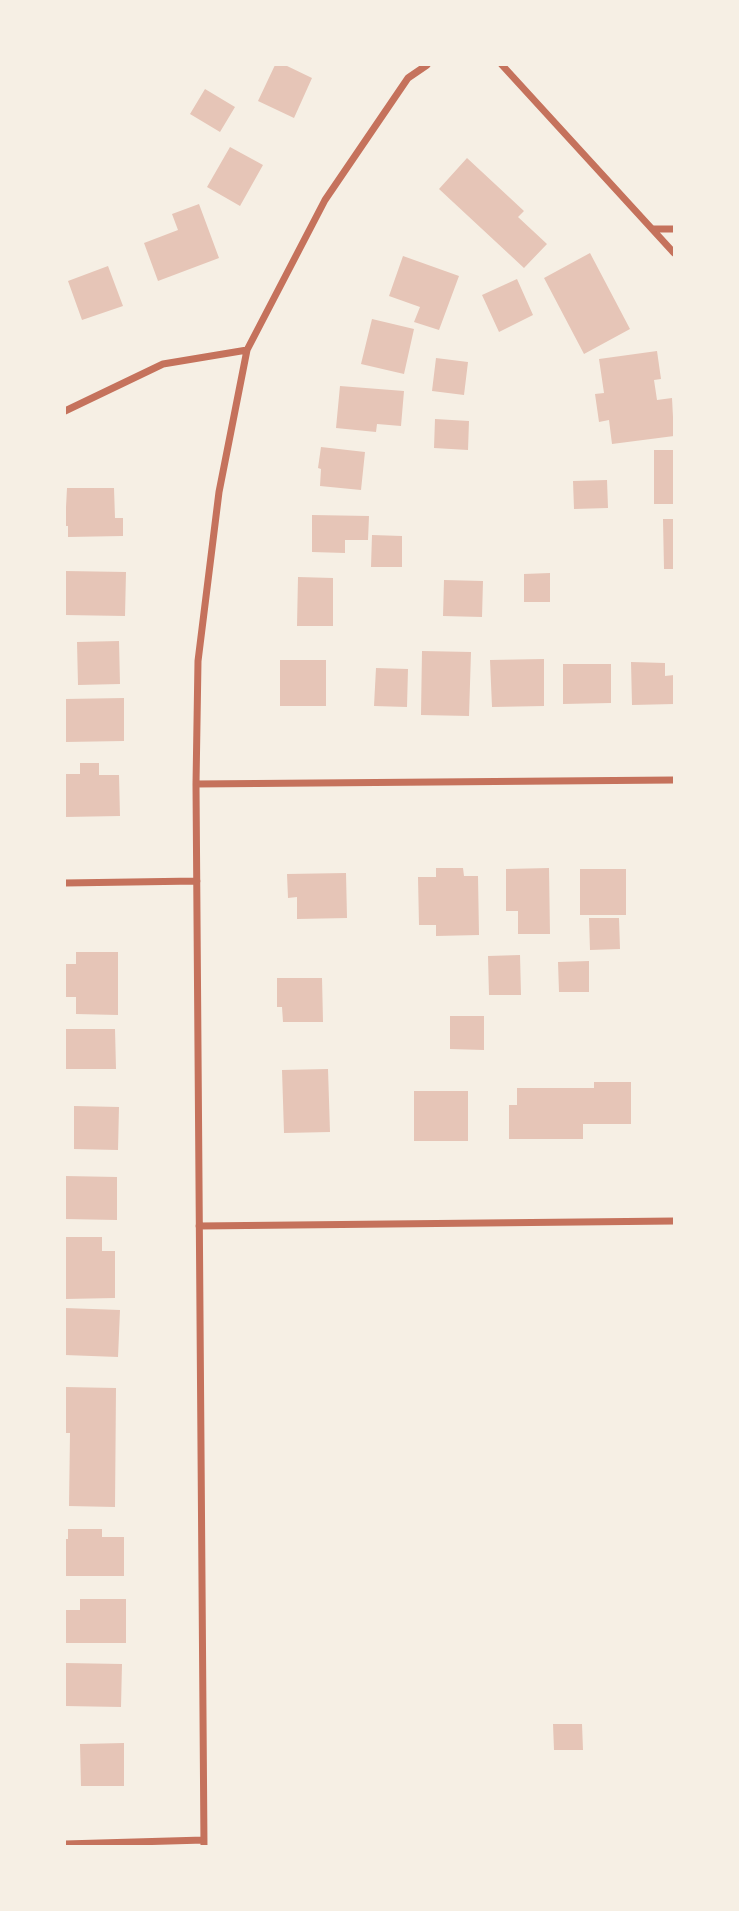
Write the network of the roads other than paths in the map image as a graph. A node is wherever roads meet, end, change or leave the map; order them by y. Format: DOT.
graph roads {
  1 [pos="427,65"];
  2 [pos="502,65"];
  3 [pos="654,229"];
  4 [pos="674,229"];
  5 [pos="674,253"];
  6 [pos="247,350"];
  7 [pos="65,411"];
  8 [pos="674,780"];
  9 [pos="196,784"];
  10 [pos="197,881"];
  11 [pos="65,883"];
  12 [pos="674,1221"];
  13 [pos="199,1226"];
  14 [pos="204,1843"];
  15 [pos="65,1844"];
  1 -- 6 [label="street"];
  2 -- 3 [label="street"];
  3 -- 4 [label="street"];
  3 -- 5 [label="street"];
  6 -- 7 [label="street"];
  6 -- 9 [label="street"];
  8 -- 9 [label="street"];
  9 -- 10 [label="street"];
  10 -- 11 [label="street"];
  10 -- 13 [label="street"];
  12 -- 13 [label="street"];
  13 -- 14 [label="street"];
  14 -- 15 [label="street"];
}
